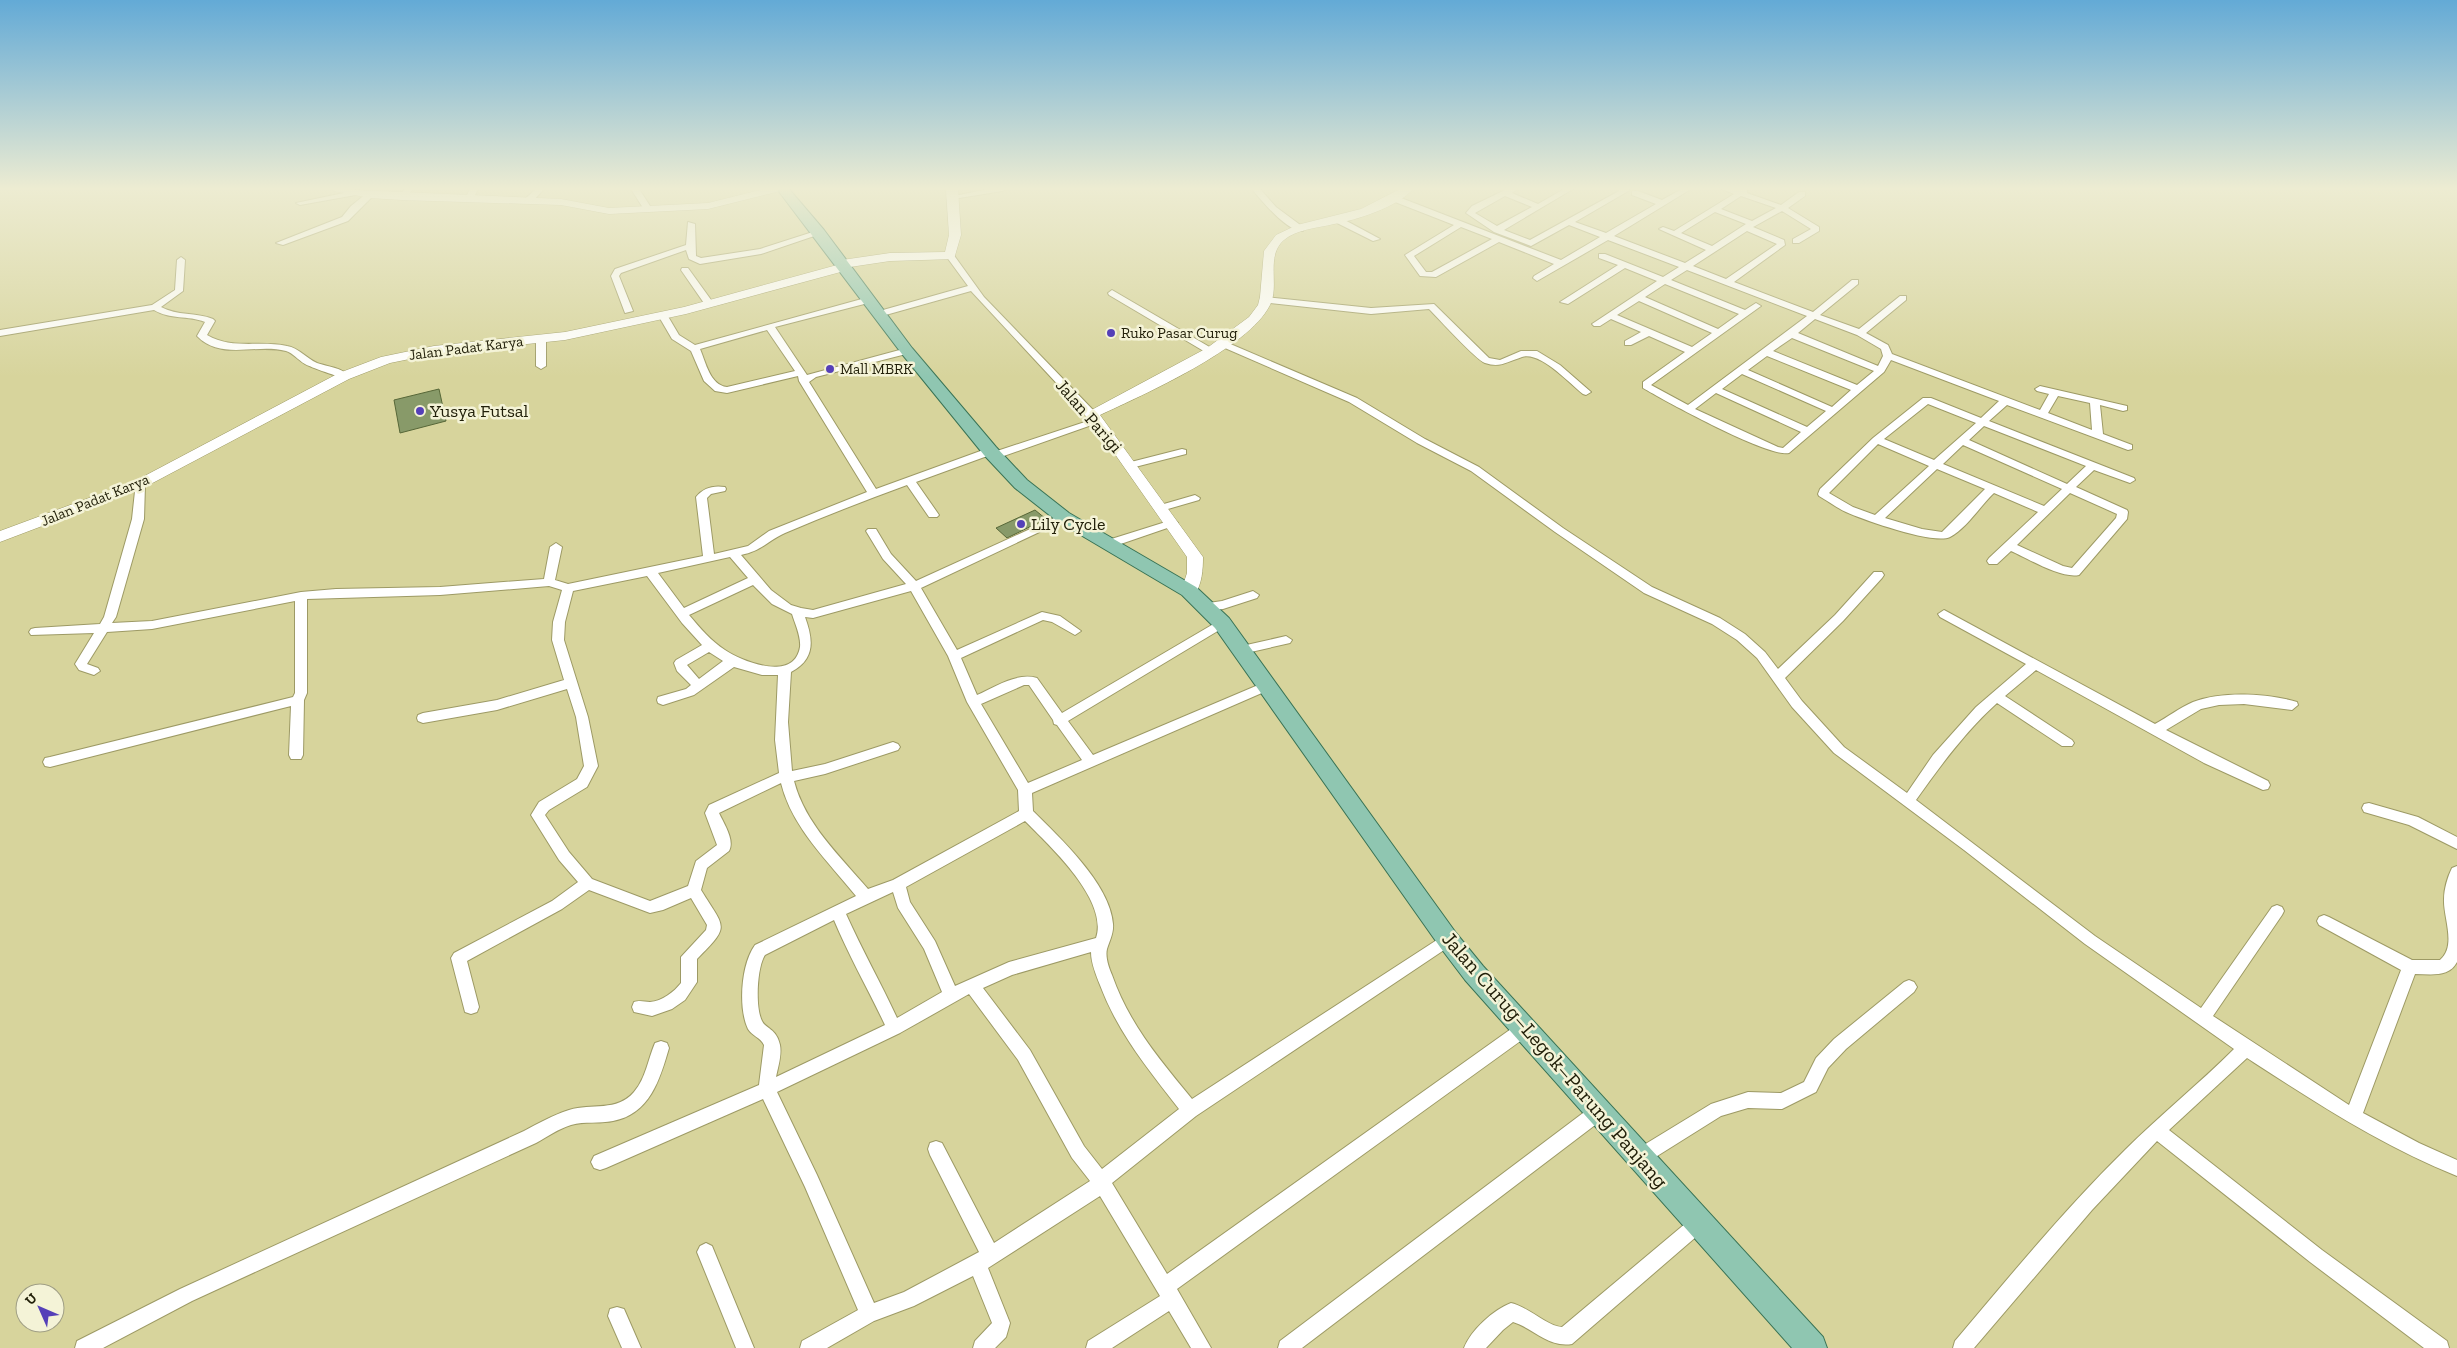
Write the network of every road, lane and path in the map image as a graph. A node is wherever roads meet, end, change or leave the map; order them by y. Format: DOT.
graph roads {
  1 [pos="673,252"];
  2 [pos="691,252"];
  3 [pos="756,252"];
  4 [pos="833,252"];
  5 [pos="951,252"];
  6 [pos="1270,252"];
  7 [pos="1413,252"];
  8 [pos="1475,252"];
  9 [pos="1529,252"];
  10 [pos="1582,252"];
  11 [pos="1651,252"];
  12 [pos="1708,252"];
  13 [pos="1770,252"];
  14 [pos="950,256"];
  15 [pos="1602,256"];
  16 [pos="181,260"];
  17 [pos="1562,264"];
  18 [pos="1624,265"];
  19 [pos="843,266"];
  20 [pos="1688,267"];
  21 [pos="685,270"];
  22 [pos="1537,278"];
  23 [pos="1664,282"];
  24 [pos="1728,282"];
  25 [pos="1855,282"];
  26 [pos="972,288"];
  27 [pos="1112,293"];
  28 [pos="1638,298"];
  29 [pos="1903,298"];
  30 [pos="869,300"];
  31 [pos="1265,300"];
  32 [pos="1565,302"];
  33 [pos="708,304"];
  34 [pos="1756,306"];
  35 [pos="155,307"];
  36 [pos="628,311"];
  37 [pos="1745,313"];
  38 [pos="880,314"];
  39 [pos="663,315"];
  40 [pos="1611,316"];
  41 [pos="1813,316"];
  42 [pos="1597,324"];
  43 [pos="769,326"];
  44 [pos="1649,332"];
  45 [pos="1718,332"];
  46 [pos="0,333"];
  47 [pos="1860,333"];
  48 [pos="1790,334"];
  49 [pos="541,339"];
  50 [pos="1222,343"];
  51 [pos="1628,343"];
  52 [pos="694,348"];
  53 [pos="907,351"];
  54 [pos="1210,351"];
  55 [pos="1692,351"];
  56 [pos="1766,352"];
  57 [pos="1888,356"];
  58 [pos="541,366"];
  59 [pos="1740,370"];
  60 [pos="1881,370"];
  61 [pos="344,376"];
  62 [pos="803,376"];
  63 [pos="2040,388"];
  64 [pos="1715,389"];
  65 [pos="1858,389"];
  66 [pos="1586,392"];
  67 [pos="2055,392"];
  68 [pos="2005,401"];
  69 [pos="2095,401"];
  70 [pos="2123,408"];
  71 [pos="1688,409"];
  72 [pos="1831,410"];
  73 [pos="2042,415"];
  74 [pos="1095,417"];
  75 [pos="1984,422"];
  76 [pos="1807,431"];
  77 [pos="2098,436"];
  78 [pos="1877,440"];
  79 [pos="1962,442"];
  80 [pos="2128,447"];
  81 [pos="1182,452"];
  82 [pos="992,454"];
  83 [pos="1936,464"];
  84 [pos="1131,465"];
  85 [pos="2093,465"];
  86 [pos="909,480"];
  87 [pos="2130,480"];
  88 [pos="140,484"];
  89 [pos="2069,488"];
  90 [pos="721,489"];
  91 [pos="1992,489"];
  92 [pos="872,492"];
  93 [pos="1195,498"];
  94 [pos="1161,508"];
  95 [pos="2046,511"];
  96 [pos="934,515"];
  97 [pos="1063,517"];
  98 [pos="1876,519"];
  99 [pos="1172,523"];
  100 [pos="872,532"];
  101 [pos="0,537"];
  102 [pos="1109,544"];
  103 [pos="2008,545"];
  104 [pos="556,547"];
  105 [pos="732,552"];
  106 [pos="709,558"];
  107 [pos="1993,561"];
  108 [pos="650,571"];
  109 [pos="1878,575"];
  110 [pos="756,579"];
  111 [pos="549,582"];
  112 [pos="914,586"];
  113 [pos="568,588"];
  114 [pos="1253,595"];
  115 [pos="301,596"];
  116 [pos="1206,607"];
  117 [pos="682,614"];
  118 [pos="798,614"];
  119 [pos="1944,614"];
  120 [pos="104,627"];
  121 [pos="1075,630"];
  122 [pos="34,632"];
  123 [pos="1286,640"];
  124 [pos="710,646"];
  125 [pos="1242,650"];
  126 [pos="954,656"];
  127 [pos="734,660"];
  128 [pos="2034,664"];
  129 [pos="94,671"];
  130 [pos="785,671"];
  131 [pos="1778,677"];
  132 [pos="571,683"];
  133 [pos="699,686"];
  134 [pos="1267,686"];
  135 [pos="1998,697"];
  136 [pos="298,700"];
  137 [pos="663,700"];
  138 [pos="973,702"];
  139 [pos="2292,705"];
  140 [pos="423,718"];
  141 [pos="1059,721"];
  142 [pos="2156,729"];
  143 [pos="2067,743"];
  144 [pos="893,747"];
  145 [pos="296,755"];
  146 [pos="50,762"];
  147 [pos="1090,762"];
  148 [pos="786,777"];
  149 [pos="2263,785"];
  150 [pos="1025,790"];
  151 [pos="1908,801"];
  152 [pos="2369,808"];
  153 [pos="1026,813"];
  154 [pos="2457,843"];
  155 [pos="2457,872"];
  156 [pos="587,883"];
  157 [pos="898,884"];
  158 [pos="694,890"];
  159 [pos="866,897"];
  160 [pos="2277,911"];
  161 [pos="838,913"];
  162 [pos="2324,921"];
  163 [pos="1448,940"];
  164 [pos="1103,942"];
  165 [pos="2410,967"];
  166 [pos="972,986"];
  167 [pos="1909,987"];
  168 [pos="951,995"];
  169 [pos="471,1006"];
  170 [pos="640,1007"];
  171 [pos="2203,1018"];
  172 [pos="894,1028"];
  173 [pos="1524,1029"];
  174 [pos="661,1048"];
  175 [pos="2246,1048"];
  176 [pos="767,1089"];
  177 [pos="1190,1110"];
  178 [pos="1597,1113"];
  179 [pos="2353,1117"];
  180 [pos="2158,1131"];
  181 [pos="936,1149"];
  182 [pos="1640,1158"];
  183 [pos="600,1162"];
  184 [pos="2457,1168"];
  185 [pos="1101,1181"];
  186 [pos="1698,1224"];
  187 [pos="706,1252"];
  188 [pos="984,1259"];
  189 [pos="1170,1292"];
  190 [pos="870,1314"];
  191 [pos="617,1316"];
  192 [pos="84,1348"];
  193 [pos="632,1348"];
  194 [pos="745,1348"];
  195 [pos="808,1348"];
  196 [pos="982,1348"];
  197 [pos="1094,1348"];
  198 [pos="1202,1348"];
  199 [pos="1287,1348"];
  200 [pos="1473,1348"];
  201 [pos="1812,1348"];
  202 [pos="1962,1348"];
  203 [pos="2440,1348"];
  1 -- 36 [label="street"];
  2 -- 3 [label="street"];
  4 -- 19 [label="main road"];
  5 -- 14 [label="street"];
  6 -- 31 [label="street"];
  7 -- 8 [label="street"];
  9 -- 17 [label="street"];
  10 -- 17 [label="street"];
  11 -- 20 [label="street"];
  12 -- 20 [label="street"];
  13 -- 24 [label="street"];
  14 -- 19 [label="street"];
  14 -- 26 [label="street, Jalan Parigi"];
  15 -- 18 [label="street"];
  16 -- 35 [label="street"];
  17 -- 22 [label="street"];
  18 -- 23 [label="street"];
  18 -- 32 [label="street"];
  19 -- 30 [label="main road"];
  19 -- 33 [label="street, Jalan Padat Karya"];
  20 -- 23 [label="street"];
  20 -- 24 [label="street"];
  21 -- 33 [label="street"];
  23 -- 28 [label="street"];
  23 -- 37 [label="street"];
  24 -- 41 [label="street"];
  25 -- 41 [label="street"];
  26 -- 38 [label="street"];
  26 -- 74 [label="street, Jalan Parigi"];
  27 -- 54 [label="street"];
  28 -- 40 [label="street"];
  28 -- 45 [label="street"];
  29 -- 47 [label="street"];
  30 -- 38 [label="main road"];
  30 -- 43 [label="street"];
  31 -- 50 [label="street"];
  31 -- 66 [label="street"];
  33 -- 39 [label="street, Jalan Padat Karya"];
  34 -- 37 [label="street"];
  35 -- 46 [label="street"];
  35 -- 61 [label="street"];
  37 -- 45 [label="street"];
  38 -- 53 [label="main road"];
  39 -- 49 [label="street, Jalan Padat Karya"];
  39 -- 52 [label="street"];
  40 -- 42 [label="street"];
  40 -- 44 [label="street"];
  41 -- 47 [label="street"];
  41 -- 48 [label="street"];
  43 -- 52 [label="street"];
  43 -- 62 [label="street"];
  44 -- 51 [label="street"];
  44 -- 55 [label="street"];
  45 -- 55 [label="street"];
  47 -- 57 [label="street"];
  48 -- 56 [label="street"];
  48 -- 60 [label="street"];
  49 -- 58 [label="street"];
  49 -- 61 [label="street, Jalan Padat Karya"];
  50 -- 54 [label="street"];
  50 -- 131 [label="street"];
  52 -- 62 [label="street"];
  53 -- 62 [label="street"];
  53 -- 82 [label="main road"];
  54 -- 74 [label="street"];
  55 -- 71 [label="street"];
  56 -- 59 [label="street"];
  56 -- 65 [label="street"];
  57 -- 60 [label="street"];
  57 -- 68 [label="street"];
  59 -- 64 [label="street"];
  59 -- 72 [label="street"];
  60 -- 65 [label="street"];
  61 -- 88 [label="street, Jalan Padat Karya"];
  62 -- 92 [label="street"];
  63 -- 67 [label="street"];
  64 -- 71 [label="street"];
  64 -- 76 [label="street"];
  65 -- 72 [label="street"];
  67 -- 69 [label="street"];
  67 -- 73 [label="street"];
  68 -- 73 [label="street"];
  68 -- 75 [label="street"];
  69 -- 70 [label="street"];
  69 -- 77 [label="street"];
  71 -- 76 [label="street"];
  72 -- 76 [label="street"];
  73 -- 77 [label="street"];
  74 -- 82 [label="street"];
  74 -- 84 [label="street, Jalan Parigi"];
  75 -- 78 [label="street"];
  75 -- 79 [label="street"];
  75 -- 85 [label="street"];
  77 -- 80 [label="street"];
  78 -- 83 [label="street"];
  78 -- 98 [label="street"];
  79 -- 83 [label="street"];
  79 -- 89 [label="street"];
  81 -- 84 [label="street"];
  82 -- 86 [label="street"];
  82 -- 97 [label="main road"];
  83 -- 91 [label="street"];
  83 -- 98 [label="street"];
  84 -- 94 [label="street, Jalan Parigi"];
  85 -- 87 [label="street"];
  85 -- 89 [label="street"];
  86 -- 92 [label="street"];
  86 -- 96 [label="street"];
  88 -- 101 [label="street, Jalan Padat Karya"];
  88 -- 120 [label="street"];
  89 -- 95 [label="street"];
  89 -- 103 [label="street"];
  90 -- 106 [label="street"];
  91 -- 95 [label="street"];
  91 -- 98 [label="street"];
  92 -- 105 [label="street"];
  93 -- 94 [label="street"];
  94 -- 99 [label="street, Jalan Parigi"];
  95 -- 103 [label="street"];
  97 -- 102 [label="main road"];
  97 -- 112 [label="street"];
  99 -- 102 [label="street"];
  99 -- 116 [label="street, Jalan Parigi"];
  100 -- 112 [label="street"];
  102 -- 116 [label="main road"];
  103 -- 107 [label="street"];
  104 -- 111 [label="street"];
  105 -- 106 [label="street"];
  105 -- 110 [label="street"];
  106 -- 108 [label="street"];
  108 -- 113 [label="street"];
  108 -- 117 [label="street"];
  109 -- 131 [label="street"];
  110 -- 117 [label="street"];
  110 -- 118 [label="street"];
  111 -- 113 [label="street"];
  111 -- 115 [label="street"];
  112 -- 118 [label="street"];
  112 -- 126 [label="street"];
  113 -- 132 [label="street"];
  114 -- 116 [label="street"];
  115 -- 120 [label="street"];
  115 -- 136 [label="street"];
  116 -- 125 [label="main road, Jalan Curug–Legok–Parung Panjang"];
  116 -- 141 [label="street"];
  117 -- 124 [label="street"];
  118 -- 130 [label="street"];
  119 -- 128 [label="street"];
  120 -- 122 [label="street"];
  120 -- 129 [label="street"];
  121 -- 126 [label="street"];
  123 -- 125 [label="street"];
  124 -- 127 [label="street"];
  124 -- 133 [label="street"];
  125 -- 134 [label="main road, Jalan Curug–Legok–Parung Panjang"];
  126 -- 138 [label="street"];
  127 -- 130 [label="street"];
  127 -- 133 [label="street"];
  128 -- 135 [label="street"];
  128 -- 142 [label="street"];
  130 -- 148 [label="street"];
  131 -- 151 [label="street"];
  132 -- 140 [label="street"];
  132 -- 156 [label="street"];
  133 -- 137 [label="street"];
  134 -- 147 [label="street"];
  134 -- 163 [label="main road, Jalan Curug–Legok–Parung Panjang"];
  135 -- 143 [label="street"];
  135 -- 151 [label="street"];
  136 -- 145 [label="street"];
  136 -- 146 [label="street"];
  138 -- 141 [label="street"];
  138 -- 150 [label="street"];
  139 -- 142 [label="street"];
  141 -- 147 [label="street"];
  142 -- 149 [label="street"];
  144 -- 148 [label="street"];
  147 -- 150 [label="street"];
  148 -- 158 [label="street"];
  148 -- 159 [label="street"];
  150 -- 153 [label="street"];
  151 -- 171 [label="street"];
  152 -- 154 [label="street"];
  153 -- 157 [label="street"];
  153 -- 164 [label="street"];
  155 -- 165 [label="street"];
  156 -- 158 [label="street"];
  156 -- 169 [label="street"];
  157 -- 159 [label="street"];
  157 -- 168 [label="street"];
  158 -- 170 [label="street"];
  159 -- 161 [label="street"];
  160 -- 171 [label="street"];
  161 -- 172 [label="street"];
  161 -- 176 [label="street"];
  162 -- 165 [label="street"];
  163 -- 173 [label="main road, Jalan Curug–Legok–Parung Panjang"];
  163 -- 177 [label="street"];
  164 -- 166 [label="street"];
  164 -- 177 [label="street"];
  165 -- 179 [label="street"];
  166 -- 168 [label="street"];
  166 -- 185 [label="street"];
  167 -- 182 [label="street"];
  168 -- 172 [label="street"];
  171 -- 175 [label="street"];
  172 -- 176 [label="street"];
  173 -- 178 [label="main road, Jalan Curug–Legok–Parung Panjang"];
  173 -- 189 [label="street"];
  174 -- 192 [label="street"];
  175 -- 179 [label="street"];
  175 -- 180 [label="street"];
  176 -- 183 [label="street"];
  176 -- 190 [label="street"];
  177 -- 185 [label="street"];
  178 -- 182 [label="main road, Jalan Curug–Legok–Parung Panjang"];
  178 -- 199 [label="street"];
  179 -- 184 [label="street"];
  180 -- 202 [label="street"];
  180 -- 203 [label="street"];
  181 -- 188 [label="street"];
  182 -- 186 [label="main road, Jalan Curug–Legok–Parung Panjang"];
  185 -- 188 [label="street"];
  185 -- 189 [label="street"];
  186 -- 200 [label="street"];
  186 -- 201 [label="main road, Jalan Curug–Legok–Parung Panjang"];
  187 -- 194 [label="street"];
  188 -- 190 [label="street"];
  188 -- 196 [label="street"];
  189 -- 197 [label="street"];
  189 -- 198 [label="street"];
  190 -- 195 [label="street"];
  191 -- 193 [label="street"];
}
